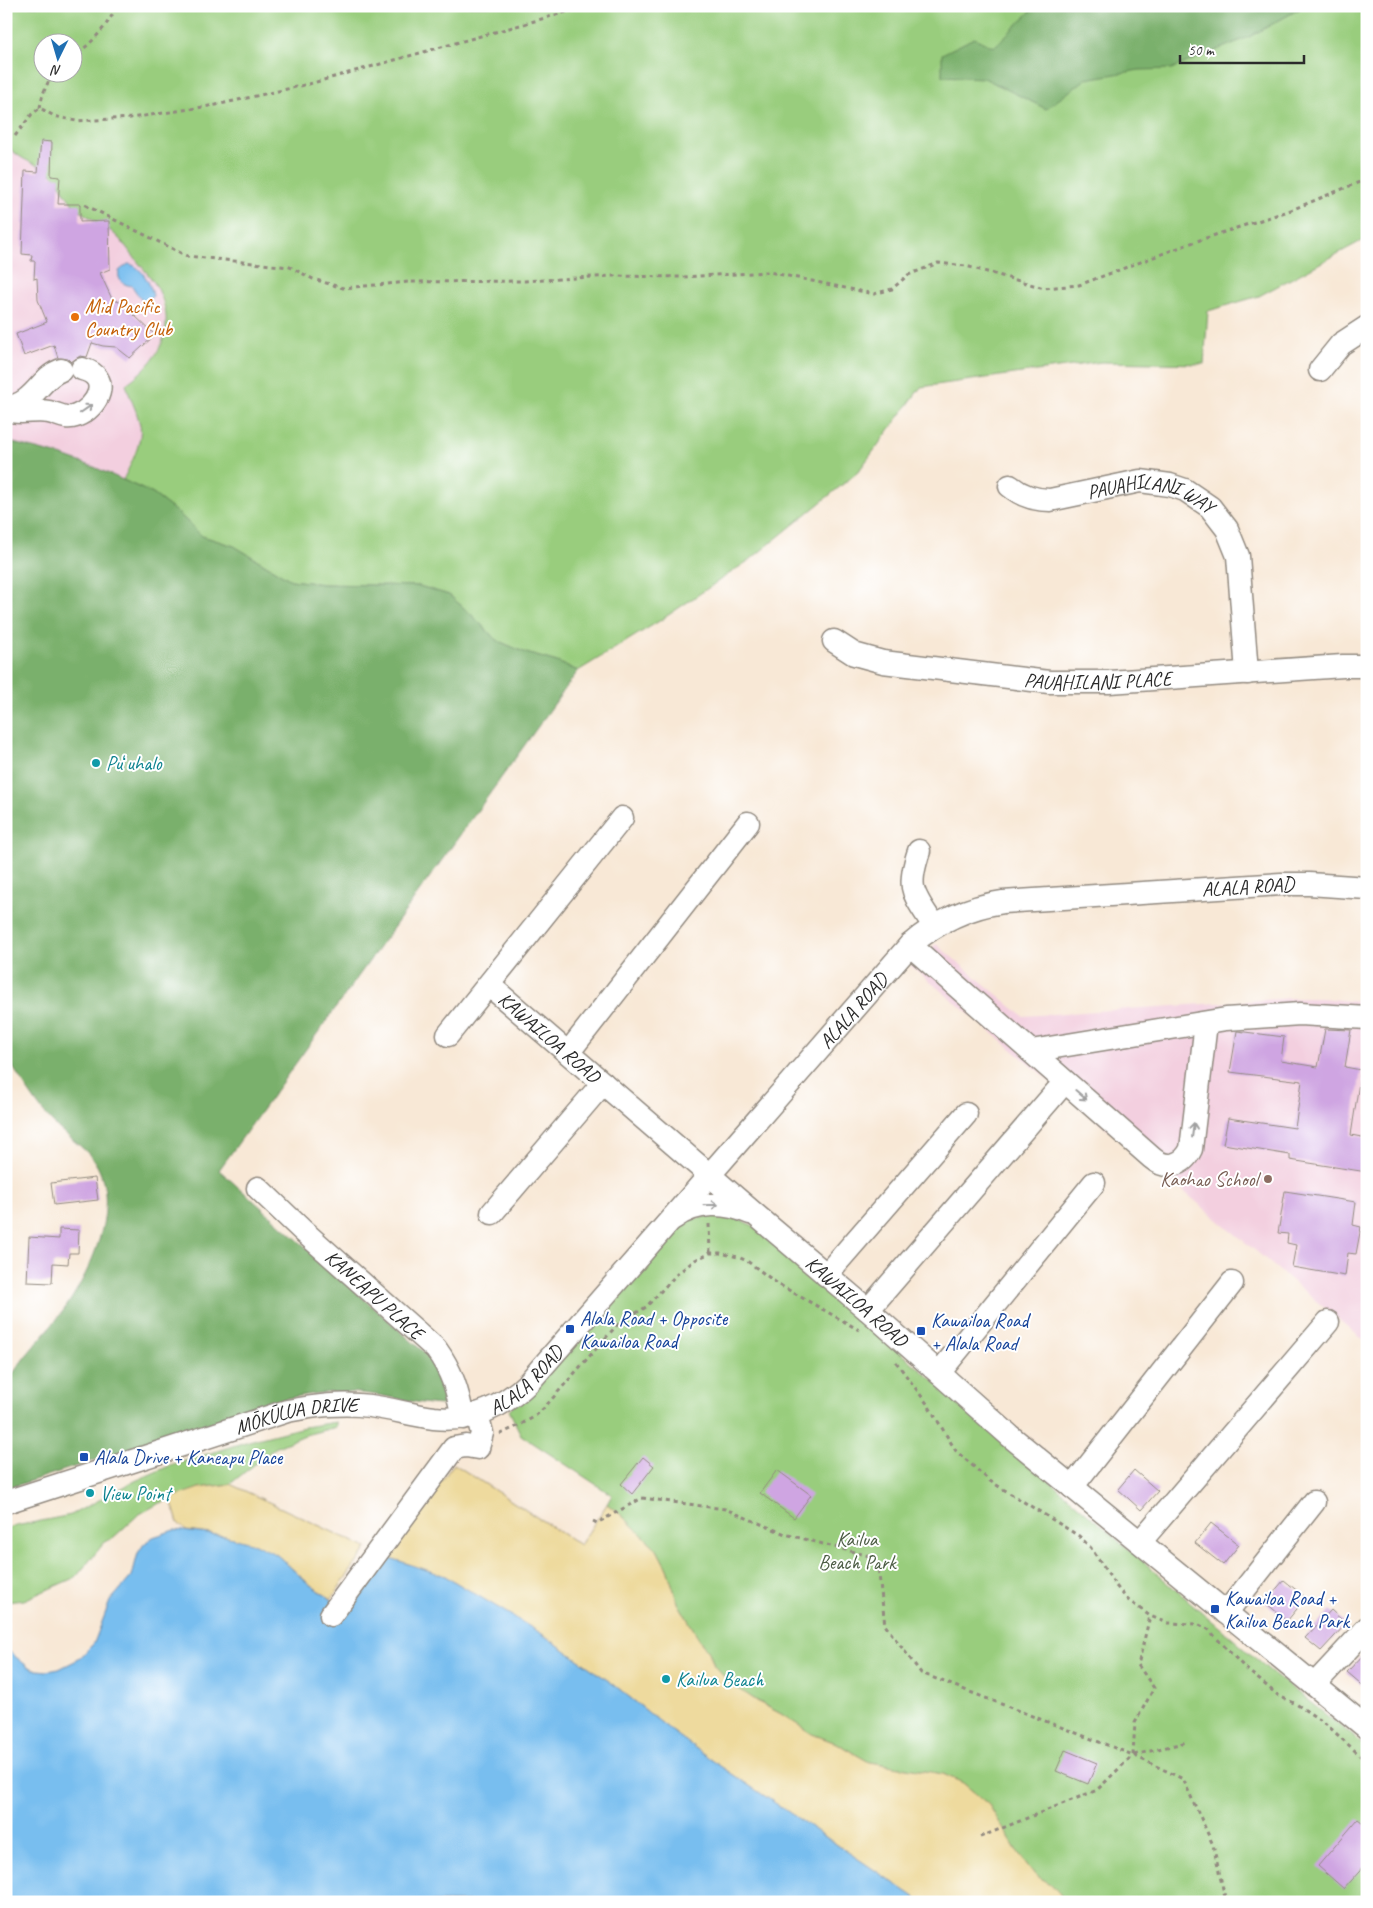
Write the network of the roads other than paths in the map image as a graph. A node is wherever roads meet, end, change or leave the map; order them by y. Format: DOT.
graph roads {
  1 [pos="1367,327"];
  2 [pos="1320,370"];
  3 [pos="63,373"];
  4 [pos="6,409"];
  5 [pos="53,413"];
  6 [pos="1010,486"];
  7 [pos="834,641"];
  8 [pos="1367,666"];
  9 [pos="1247,673"];
  10 [pos="622,818"];
  11 [pos="748,823"];
  12 [pos="919,851"];
  13 [pos="1367,888"];
  14 [pos="934,926"];
  15 [pos="910,945"];
  16 [pos="489,985"];
  17 [pos="1367,1018"];
  18 [pos="1206,1023"];
  19 [pos="448,1035"];
  20 [pos="1031,1051"];
  21 [pos="568,1053"];
  22 [pos="603,1083"];
  23 [pos="1057,1091"];
  24 [pos="966,1114"];
  25 [pos="709,1174"];
  26 [pos="1094,1183"];
  27 [pos="258,1188"];
  28 [pos="492,1213"];
  29 [pos="757,1216"];
  30 [pos="667,1223"];
  31 [pos="826,1275"];
  32 [pos="1232,1283"];
  33 [pos="868,1310"];
  34 [pos="1328,1322"];
  35 [pos="939,1373"];
  36 [pos="470,1416"];
  37 [pos="1072,1486"];
  38 [pos="6,1502"];
  39 [pos="1314,1502"];
  40 [pos="1140,1542"];
  41 [pos="1226,1613"];
  42 [pos="331,1615"];
  43 [pos="1367,1628"];
  44 [pos="1314,1685"];
  45 [pos="1367,1728"];
  1 -- 2 [label="street"];
  3 -- 4 [label="street"];
  3 -- 5 [label="street"];
  5 -- 3 [label="street, one-way"];
  4 -- 5 [label="street"];
  6 -- 9 [label="street, PAUAHILANI WAY"];
  7 -- 9 [label="street, PAUAHILANI PLACE"];
  8 -- 9 [label="street, PAUAHILANI PLACE"];
  10 -- 16 [label="street"];
  11 -- 21 [label="street"];
  12 -- 14 [label="street"];
  13 -- 14 [label="street, ALALA ROAD"];
  14 -- 15 [label="street, ALALA ROAD"];
  15 -- 20 [label="street"];
  15 -- 25 [label="street, ALALA ROAD"];
  16 -- 19 [label="street"];
  16 -- 21 [label="street, KAWAILOA ROAD"];
  17 -- 18 [label="street"];
  18 -- 20 [label="street"];
  20 -- 18 [label="street, one-way"];
  21 -- 22 [label="street, KAWAILOA ROAD"];
  22 -- 25 [label="street, KAWAILOA ROAD"];
  22 -- 28 [label="street"];
  23 -- 33 [label="street"];
  24 -- 31 [label="street"];
  25 -- 29 [label="street, KAWAILOA ROAD"];
  25 -- 30 [label="street, ALALA ROAD"];
  26 -- 35 [label="street"];
  27 -- 36 [label="street, KANEAPU PLACE"];
  30 -- 29 [label="street, one-way"];
  29 -- 31 [label="street, KAWAILOA ROAD"];
  30 -- 36 [label="street, ALALA ROAD"];
  31 -- 33 [label="street, KAWAILOA ROAD"];
  32 -- 37 [label="street"];
  33 -- 35 [label="street, KAWAILOA ROAD"];
  34 -- 40 [label="street"];
  35 -- 37 [label="street, KAWAILOA ROAD"];
  36 -- 38 [label="street, MŌKŪLUA DRIVE"];
  36 -- 42 [label="street, KANEAPU PLACE"];
  37 -- 40 [label="street, KAWAILOA ROAD"];
  39 -- 41 [label="street"];
  40 -- 41 [label="street, KAWAILOA ROAD"];
  41 -- 44 [label="street, KAWAILOA ROAD"];
  43 -- 44 [label="street"];
  44 -- 45 [label="street, KAWAILOA ROAD"];
}
